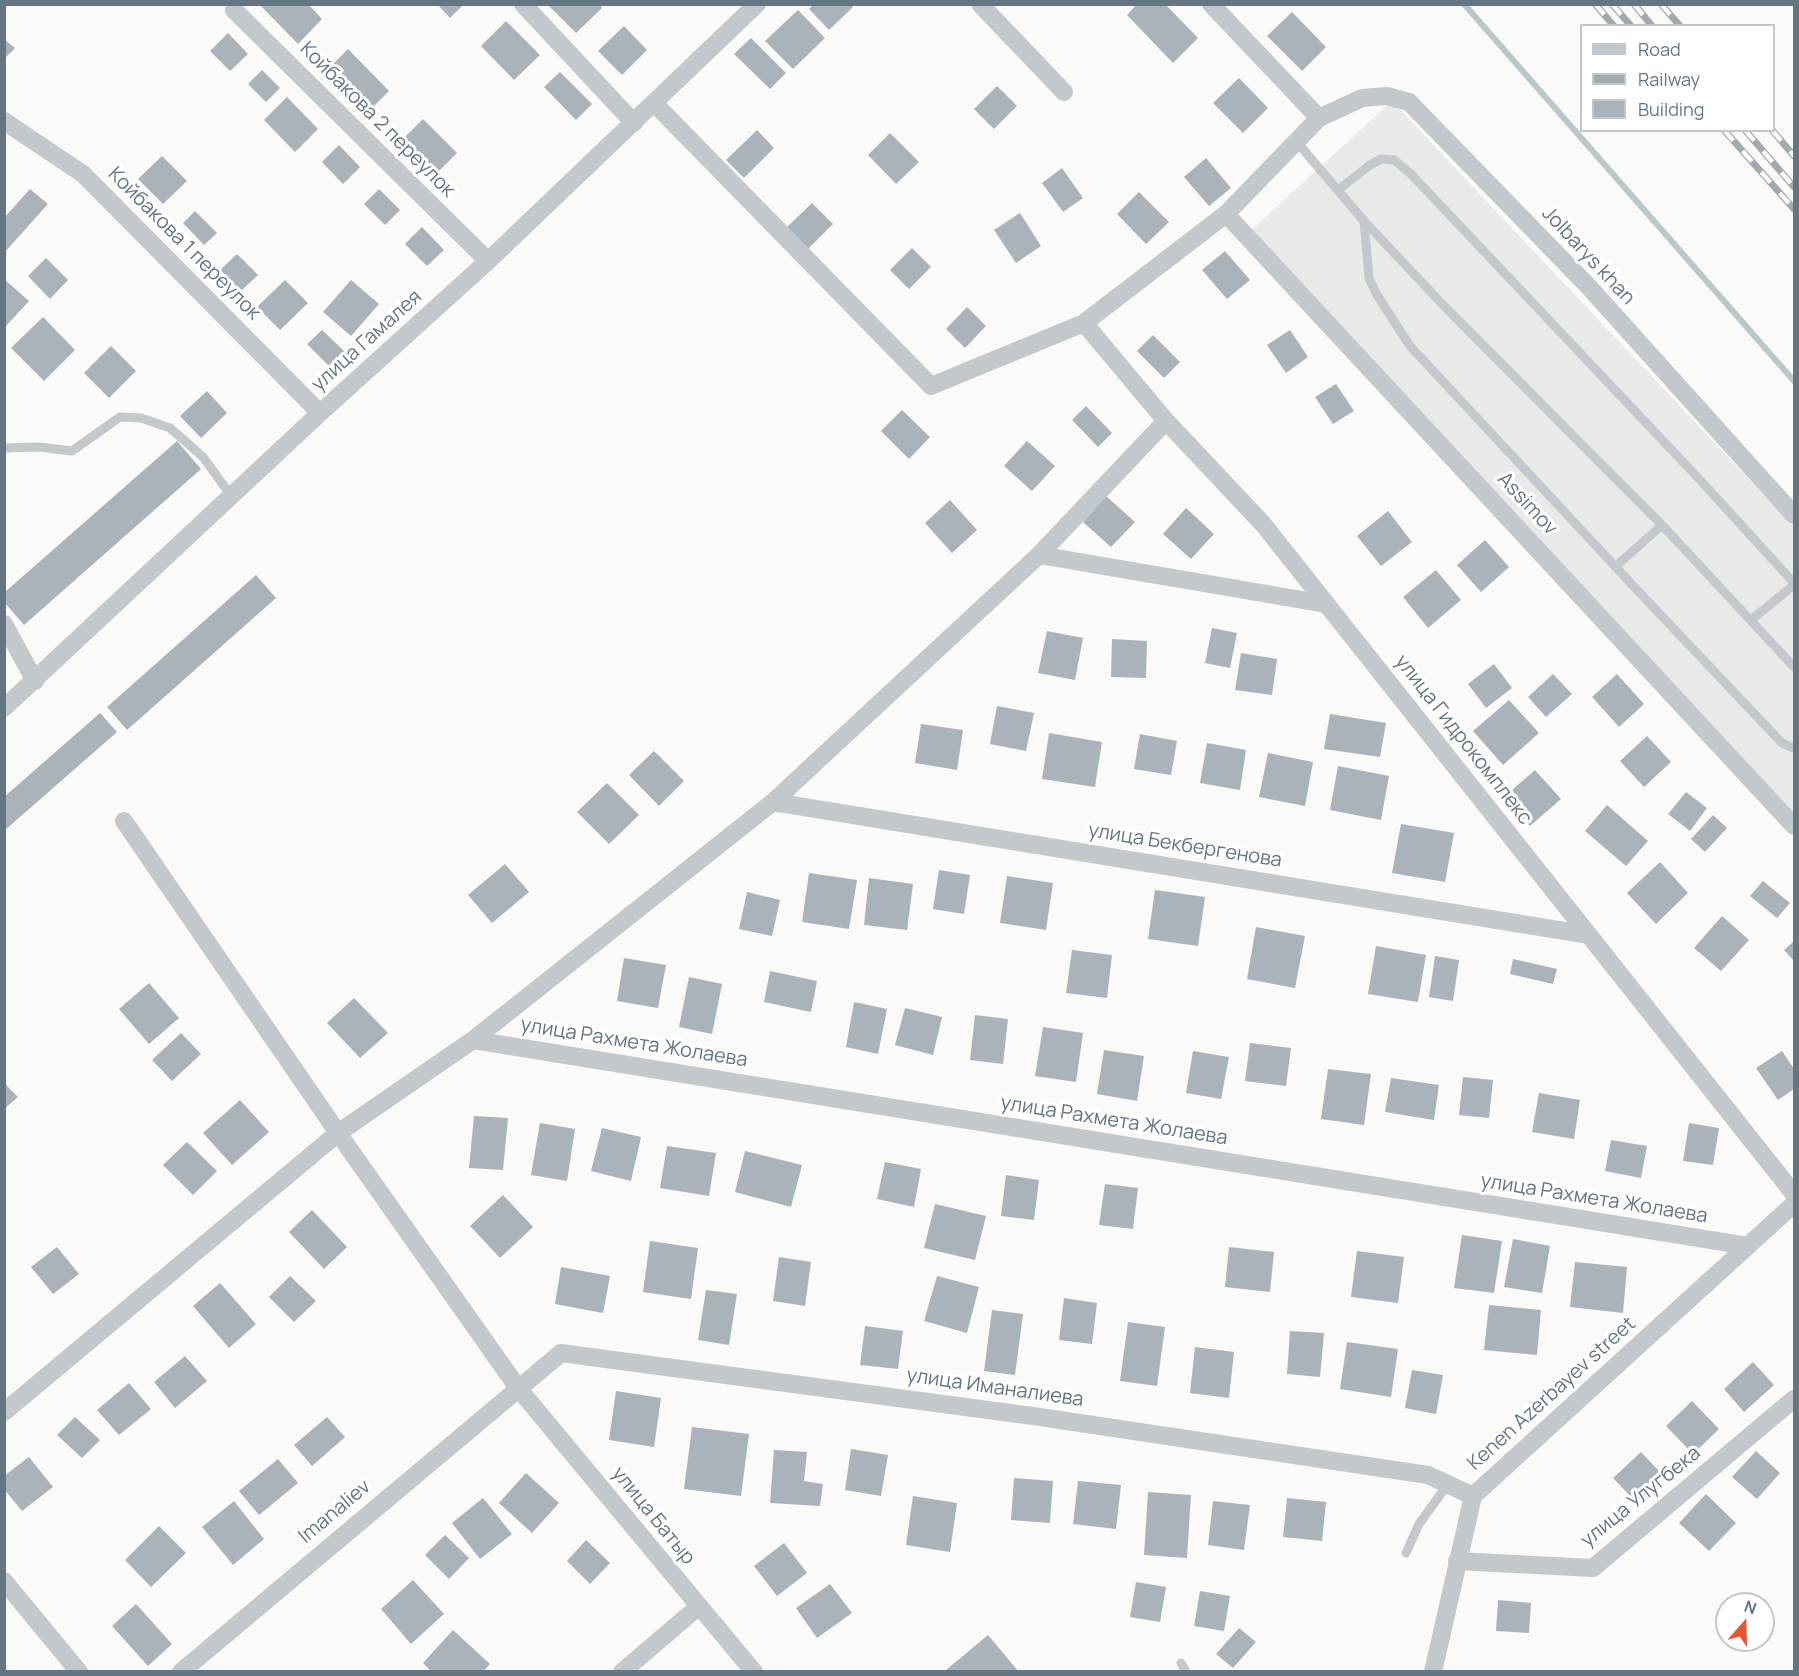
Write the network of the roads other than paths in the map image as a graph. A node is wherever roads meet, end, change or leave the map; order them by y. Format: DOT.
graph roads {
  1 [pos="523,4"];
  2 [pos="757,4"];
  3 [pos="980,4"];
  4 [pos="1211,4"];
  5 [pos="234,10"];
  6 [pos="1064,92"];
  7 [pos="654,103"];
  8 [pos="1319,118"];
  9 [pos="4,121"];
  10 [pos="634,123"];
  11 [pos="1296,141"];
  12 [pos="1338,190"];
  13 [pos="1226,214"];
  14 [pos="1364,221"];
  15 [pos="488,261"];
  16 [pos="1084,323"];
  17 [pos="320,413"];
  18 [pos="1166,421"];
  19 [pos="4,448"];
  20 [pos="232,497"];
  21 [pos="1794,515"];
  22 [pos="1662,525"];
  23 [pos="1039,555"];
  24 [pos="1615,567"];
  25 [pos="1794,584"];
  26 [pos="1326,604"];
  27 [pos="1751,620"];
  28 [pos="4,624"];
  29 [pos="1794,667"];
  30 [pos="35,681"];
  31 [pos="4,708"];
  32 [pos="1794,748"];
  33 [pos="773,802"];
  34 [pos="124,821"];
  35 [pos="1794,826"];
  36 [pos="1589,935"];
  37 [pos="473,1040"];
  38 [pos="338,1133"];
  39 [pos="1794,1194"];
  40 [pos="1794,1204"];
  41 [pos="1748,1246"];
  42 [pos="518,1388"];
  43 [pos="1794,1399"];
  44 [pos="4,1412"];
  45 [pos="1448,1484"];
  46 [pos="1473,1496"];
  47 [pos="1406,1553"];
  48 [pos="1457,1561"];
  49 [pos="4,1581"];
  50 [pos="698,1607"];
  51 [pos="79,1671"];
  52 [pos="181,1671"];
  53 [pos="622,1671"];
  54 [pos="754,1671"];
  55 [pos="1433,1671"];
  1 -- 10 [label="street"];
  2 -- 7 [label="street, улица Гамалея"];
  3 -- 6 [label="street"];
  4 -- 8 [label="street"];
  5 -- 15 [label="street, Койбакова 2 переулок"];
  7 -- 10 [label="street, улица Гамалея"];
  7 -- 16 [label="street"];
  8 -- 11 [label="street"];
  8 -- 21 [label="street, Jolbarys khan"];
  9 -- 17 [label="street, Койбакова 1 переулок"];
  10 -- 15 [label="street, улица Гамалея"];
  11 -- 12 [label="lane"];
  11 -- 13 [label="street"];
  12 -- 14 [label="lane"];
  12 -- 25 [label="lane"];
  13 -- 16 [label="street"];
  13 -- 35 [label="street, Assimov"];
  14 -- 22 [label="lane"];
  14 -- 24 [label="lane"];
  15 -- 17 [label="street, улица Гамалея"];
  16 -- 18 [label="street, улица Гидрокомплекс"];
  17 -- 20 [label="street, улица Гамалея"];
  18 -- 23 [label="street"];
  18 -- 26 [label="street, улица Гидрокомплекс"];
  19 -- 20 [label="lane"];
  20 -- 30 [label="street, улица Гамалея"];
  22 -- 24 [label="lane"];
  22 -- 27 [label="lane"];
  23 -- 26 [label="street"];
  23 -- 33 [label="street"];
  24 -- 32 [label="lane"];
  25 -- 27 [label="lane"];
  26 -- 36 [label="street, улица Гидрокомплекс"];
  27 -- 29 [label="lane"];
  28 -- 30 [label="street"];
  30 -- 31 [label="street, улица Гамалея"];
  33 -- 36 [label="street, улица Бекбергенова"];
  33 -- 37 [label="street"];
  34 -- 38 [label="street, улица Батыр"];
  36 -- 39 [label="street, улица Гидрокомплекс"];
  37 -- 38 [label="street"];
  37 -- 41 [label="street, улица Рахмета Жолаева"];
  38 -- 42 [label="street, улица Батыр"];
  38 -- 44 [label="street"];
  40 -- 41 [label="street, Kenen Azerbayev street"];
  41 -- 46 [label="street, Kenen Azerbayev street"];
  42 -- 45 [label="street, улица Иманалиева"];
  42 -- 50 [label="street, улица Батыр"];
  42 -- 52 [label="street, Imanaliev"];
  43 -- 48 [label="street, улица Улугбека"];
  45 -- 46 [label="street, улица Иманалиева"];
  45 -- 47 [label="lane"];
  46 -- 48 [label="street, Kenen Azerbayev street"];
  48 -- 55 [label="street, Kenen Azerbayev street"];
  49 -- 51 [label="street"];
  50 -- 53 [label="street"];
  50 -- 54 [label="street, улица Батыр"];
}
